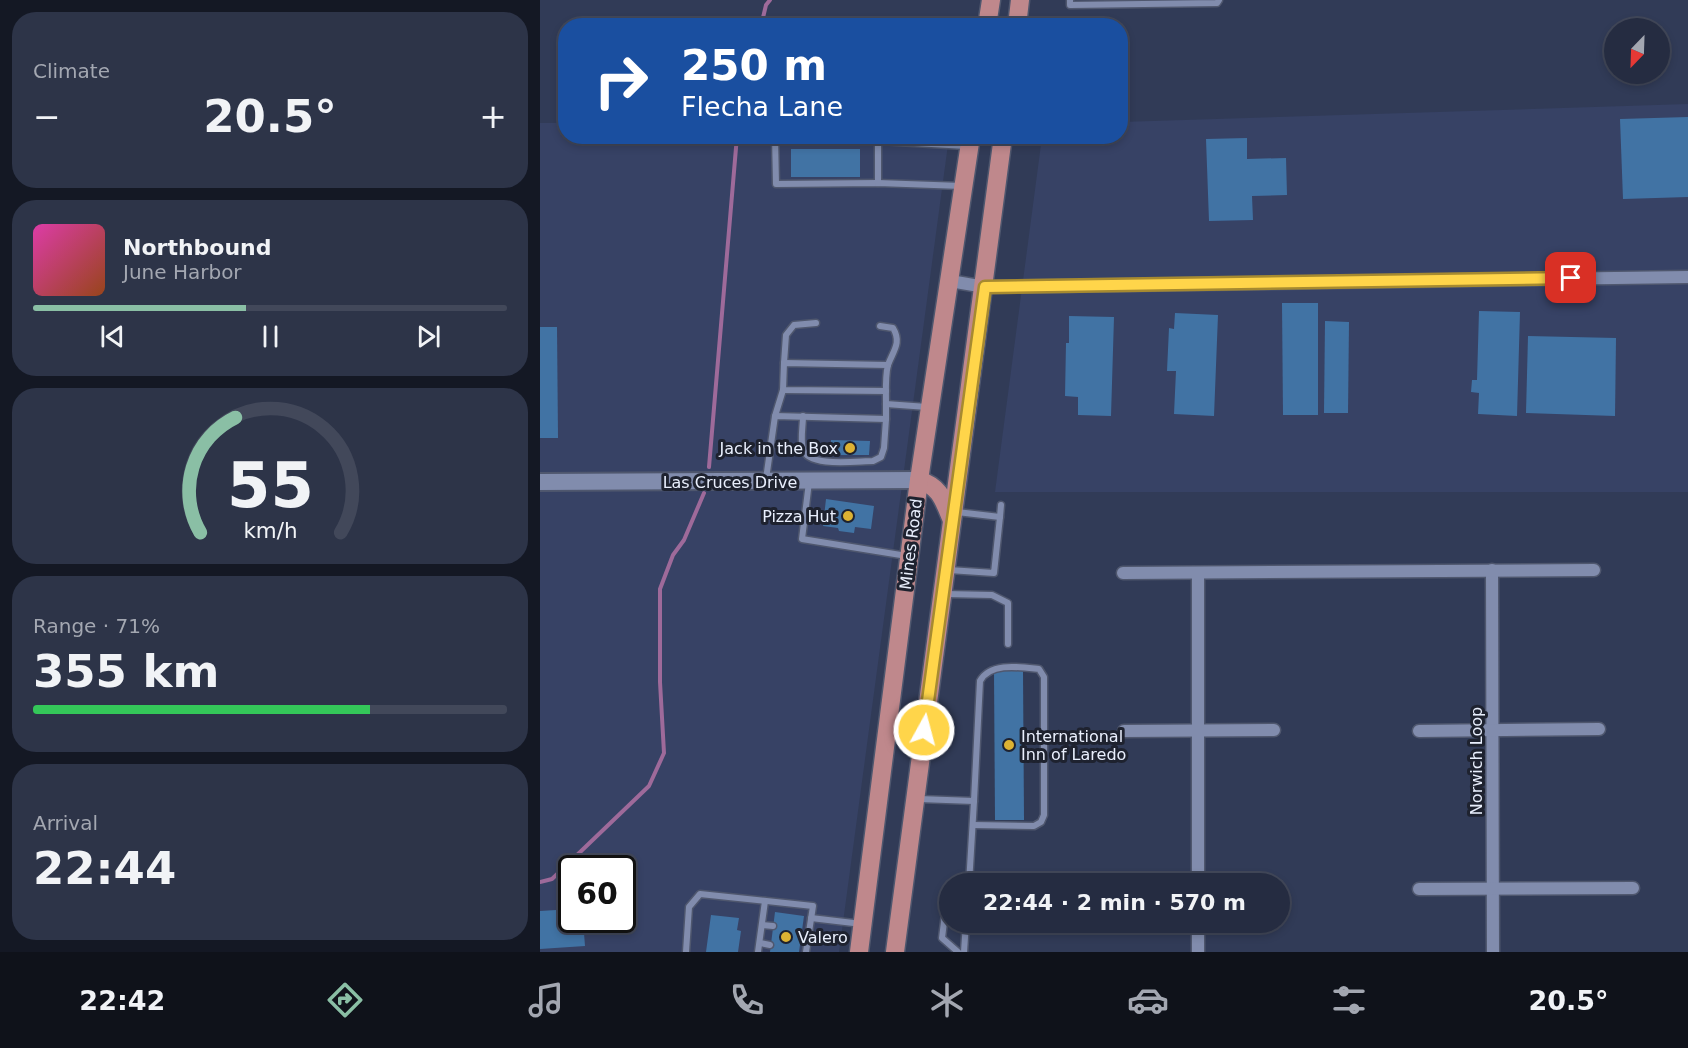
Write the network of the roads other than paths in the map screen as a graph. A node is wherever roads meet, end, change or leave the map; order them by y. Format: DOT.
graph roads {
  1 [pos="991,0"];
  2 [pos="1020,0"];
  3 [pos="1070,0"];
  4 [pos="1219,0"];
  5 [pos="988,18"];
  6 [pos="1018,18"];
  7 [pos="775,144"];
  8 [pos="878,144"];
  9 [pos="971,144"];
  10 [pos="1002,144"];
  11 [pos="878,183"];
  12 [pos="964,186"];
  13 [pos="1688,277"];
  14 [pos="950,281"];
  15 [pos="985,287"];
  16 [pos="816,323"];
  17 [pos="880,326"];
  18 [pos="784,363"];
  19 [pos="888,364"];
  20 [pos="783,390"];
  21 [pos="886,391"];
  22 [pos="886,404"];
  23 [pos="930,408"];
  24 [pos="775,416"];
  25 [pos="803,416"];
  26 [pos="886,418"];
  27 [pos="919,480"];
  28 [pos="809,481"];
  29 [pos="540,482"];
  30 [pos="766,482"];
  31 [pos="1001,505"];
  32 [pos="952,516"];
  33 [pos="1000,516"];
  34 [pos="910,556"];
  35 [pos="945,570"];
  36 [pos="1492,570"];
  37 [pos="1594,570"];
  38 [pos="1123,573"];
  39 [pos="1198,573"];
  40 [pos="942,594"];
  41 [pos="1008,644"];
  42 [pos="1599,729"];
  43 [pos="1198,730"];
  44 [pos="1274,730"];
  45 [pos="1492,730"];
  46 [pos="1124,731"];
  47 [pos="1419,731"];
  48 [pos="915,799"];
  49 [pos="974,801"];
  50 [pos="973,825"];
  51 [pos="970,873"];
  52 [pos="1198,873"];
  53 [pos="1633,888"];
  54 [pos="1419,889"];
  55 [pos="1492,889"];
  56 [pos="765,901"];
  57 [pos="811,918"];
  58 [pos="862,924"];
  59 [pos="762,925"];
  60 [pos="773,926"];
  61 [pos="943,933"];
  62 [pos="965,933"];
  63 [pos="1198,933"];
  64 [pos="760,943"];
  65 [pos="771,945"];
  66 [pos="804,950"];
  67 [pos="686,952"];
  68 [pos="758,952"];
  69 [pos="859,952"];
  70 [pos="895,952"];
  71 [pos="958,952"];
  72 [pos="964,952"];
  73 [pos="1198,952"];
  74 [pos="1493,952"];
  1 -- 5 [label="main road"];
  2 -- 6 [label="main road"];
  3 -- 4 [label="lane"];
  7 -- 11 [label="lane"];
  8 -- 11 [label="lane"];
  9 -- 12 [label="main road, Mines Road"];
  10 -- 15 [label="main road"];
  11 -- 12 [label="lane"];
  12 -- 14 [label="main road, Mines Road"];
  13 -- 15 [label="street"];
  14 -- 15 [label="street"];
  14 -- 23 [label="main road, Mines Road"];
  15 -- 32 [label="main road"];
  16 -- 18 [label="lane"];
  17 -- 19 [label="lane"];
  18 -- 19 [label="lane"];
  18 -- 20 [label="lane"];
  19 -- 21 [label="lane"];
  20 -- 21 [label="lane"];
  20 -- 24 [label="lane"];
  21 -- 22 [label="lane"];
  22 -- 23 [label="lane"];
  22 -- 26 [label="lane"];
  23 -- 27 [label="main road, Mines Road"];
  24 -- 25 [label="lane"];
  24 -- 30 [label="lane"];
  25 -- 26 [label="lane"];
  25 -- 26 [label="lane"];
  27 -- 28 [label="street, Las Cruces Drive"];
  27 -- 32 [label="main road"];
  27 -- 34 [label="main road, Mines Road"];
  28 -- 30 [label="street, Las Cruces Drive"];
  28 -- 34 [label="lane"];
  29 -- 30 [label="street, Las Cruces Drive"];
  31 -- 33 [label="lane"];
  32 -- 33 [label="lane"];
  32 -- 35 [label="main road"];
  33 -- 35 [label="lane"];
  34 -- 58 [label="main road, Mines Road"];
  35 -- 40 [label="main road"];
  36 -- 37 [label="street"];
  36 -- 39 [label="street"];
  36 -- 45 [label="street, Norwich Loop"];
  38 -- 39 [label="street"];
  39 -- 43 [label="street"];
  40 -- 41 [label="lane"];
  40 -- 48 [label="main road"];
  42 -- 45 [label="street"];
  43 -- 44 [label="street"];
  43 -- 46 [label="street"];
  43 -- 52 [label="street"];
  45 -- 47 [label="street"];
  45 -- 55 [label="street, Norwich Loop"];
  48 -- 49 [label="lane"];
  48 -- 70 [label="main road"];
  49 -- 50 [label="lane"];
  49 -- 50 [label="lane"];
  50 -- 51 [label="lane"];
  53 -- 55 [label="street"];
  54 -- 55 [label="street"];
  55 -- 74 [label="street, Norwich Loop"];
  56 -- 57 [label="lane"];
  56 -- 59 [label="lane"];
  56 -- 67 [label="lane"];
  57 -- 58 [label="lane"];
  57 -- 66 [label="lane"];
  58 -- 69 [label="main road, Mines Road"];
  59 -- 60 [label="lane"];
  59 -- 64 [label="lane"];
  61 -- 71 [label="lane"];
  62 -- 72 [label="lane"];
  63 -- 73 [label="street"];
  64 -- 65 [label="lane"];
  64 -- 68 [label="lane"];
}
